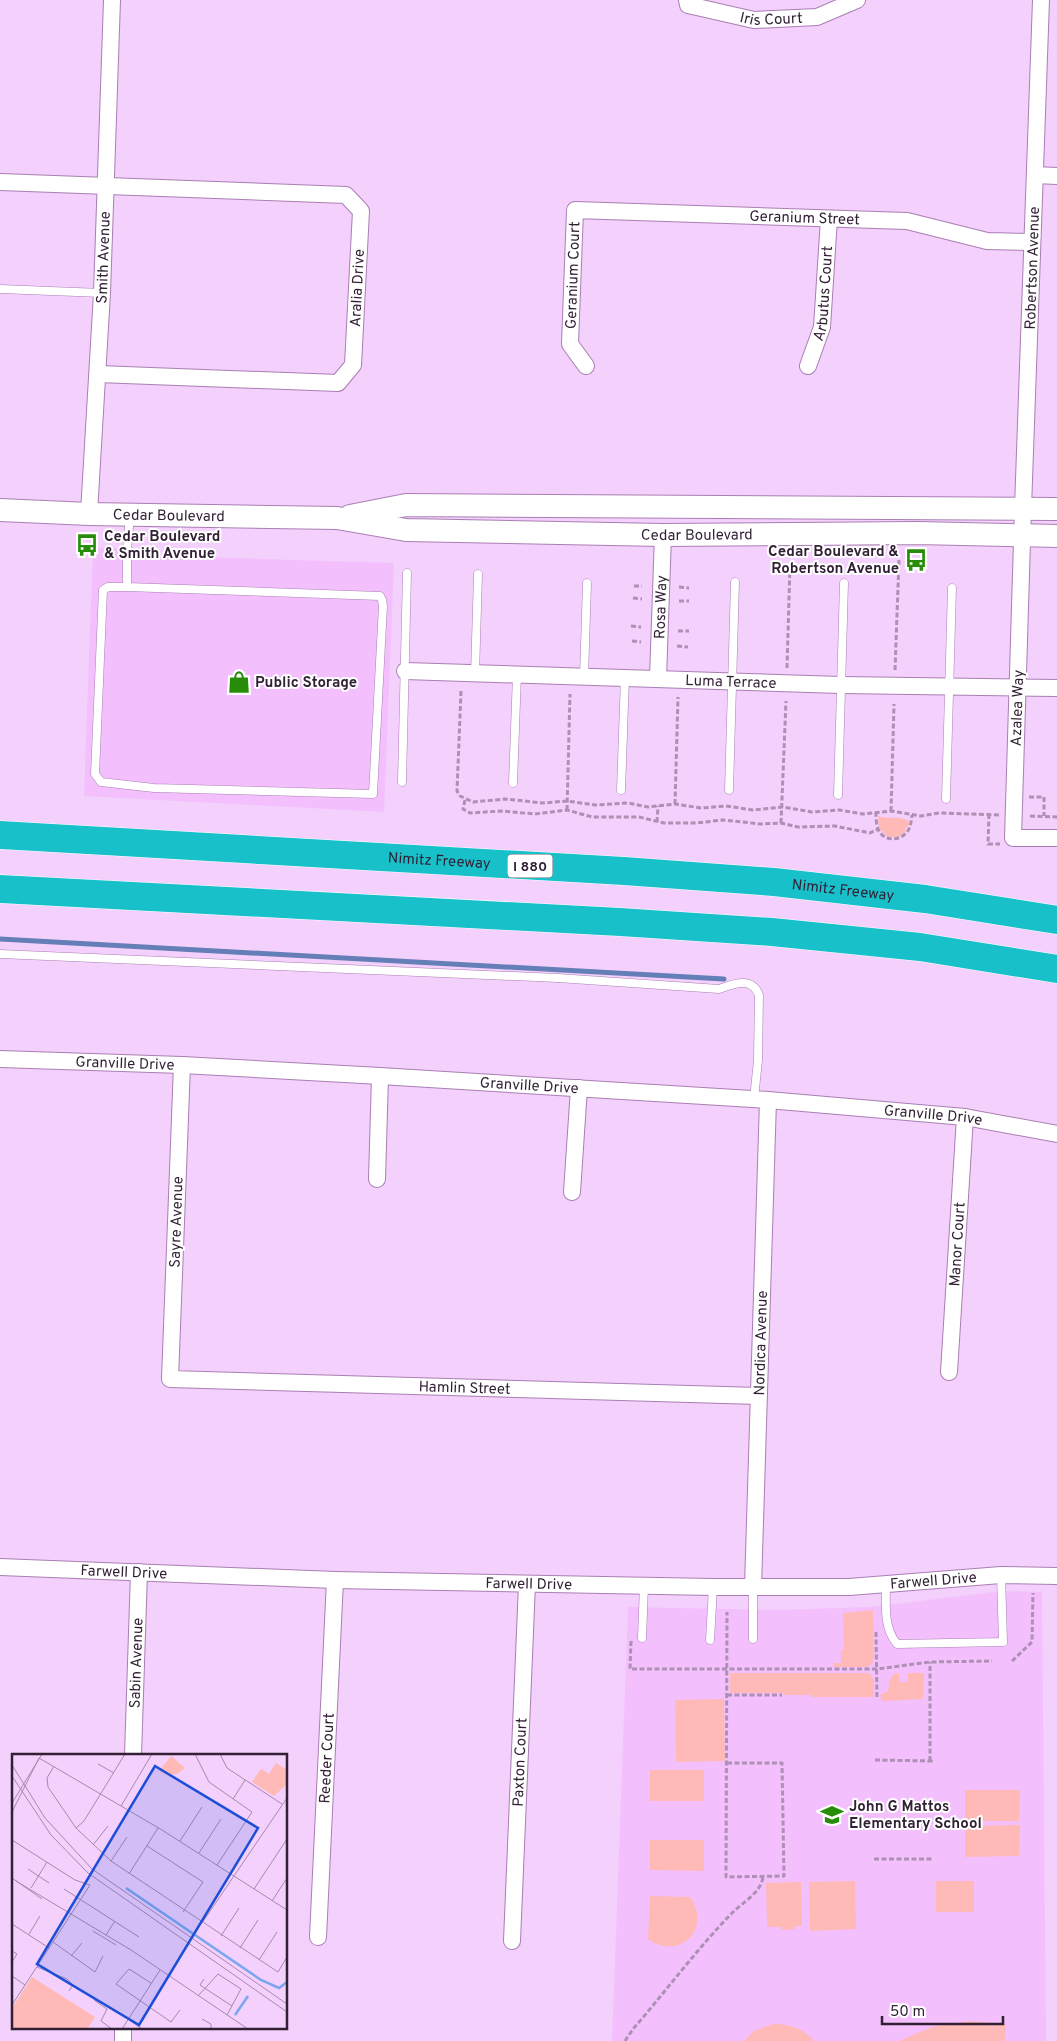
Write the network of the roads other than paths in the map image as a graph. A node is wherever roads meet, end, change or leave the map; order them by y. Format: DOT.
graph roads {
  1 [pos="112,0"];
  2 [pos="688,0"];
  3 [pos="857,0"];
  4 [pos="1041,0"];
  5 [pos="1035,175"];
  6 [pos="1057,176"];
  7 [pos="0,182"];
  8 [pos="105,187"];
  9 [pos="575,210"];
  10 [pos="829,219"];
  11 [pos="1032,242"];
  12 [pos="0,289"];
  13 [pos="102,293"];
  14 [pos="586,366"];
  15 [pos="808,366"];
  16 [pos="98,374"];
  17 [pos="1023,508"];
  18 [pos="1057,509"];
  19 [pos="0,510"];
  20 [pos="89,514"];
  21 [pos="130,514"];
  22 [pos="337,518"];
  23 [pos="663,535"];
  24 [pos="1022,536"];
  25 [pos="1057,536"];
  26 [pos="407,573"];
  27 [pos="478,574"];
  28 [pos="735,582"];
  29 [pos="587,583"];
  30 [pos="844,583"];
  31 [pos="127,588"];
  32 [pos="952,588"];
  33 [pos="405,671"];
  34 [pos="475,674"];
  35 [pos="517,675"];
  36 [pos="584,677"];
  37 [pos="625,677"];
  38 [pos="658,678"];
  39 [pos="733,682"];
  40 [pos="842,685"];
  41 [pos="949,687"];
  42 [pos="1018,688"];
  43 [pos="1057,688"];
  44 [pos="402,782"];
  45 [pos="514,782"];
  46 [pos="621,790"];
  47 [pos="729,790"];
  48 [pos="838,795"];
  49 [pos="946,799"];
  50 [pos="0,836"];
  51 [pos="1057,838"];
  52 [pos="0,889"];
  53 [pos="1057,920"];
  54 [pos="0,954"];
  55 [pos="1057,970"];
  56 [pos="0,1059"];
  57 [pos="182,1065"];
  58 [pos="380,1076"];
  59 [pos="579,1088"];
  60 [pos="761,1099"];
  61 [pos="965,1118"];
  62 [pos="1057,1134"];
  63 [pos="377,1179"];
  64 [pos="572,1192"];
  65 [pos="949,1372"];
  66 [pos="170,1379"];
  67 [pos="759,1396"];
  68 [pos="0,1567"];
  69 [pos="139,1572"];
  70 [pos="1001,1575"];
  71 [pos="1057,1576"];
  72 [pos="335,1580"];
  73 [pos="886,1583"];
  74 [pos="527,1584"];
  75 [pos="644,1586"];
  76 [pos="713,1587"];
  77 [pos="753,1587"];
  78 [pos="642,1638"];
  79 [pos="753,1639"];
  80 [pos="710,1640"];
  81 [pos="132,1754"];
  82 [pos="318,1937"];
  83 [pos="512,1941"];
  84 [pos="123,2028"];
  85 [pos="123,2041"];
  1 -- 8 [label="street, Smith Avenue"];
  2 -- 3 [label="street, Iris Court"];
  4 -- 5 [label="street, Robertson Avenue"];
  5 -- 6 [label="street"];
  5 -- 11 [label="street, Robertson Avenue"];
  7 -- 8 [label="street"];
  8 -- 13 [label="street, Smith Avenue"];
  8 -- 16 [label="street, Aralia Drive"];
  9 -- 10 [label="street, Geranium Street"];
  9 -- 14 [label="street, Geranium Court"];
  10 -- 11 [label="street, Geranium Street"];
  10 -- 15 [label="street, Arbutus Court"];
  11 -- 17 [label="street, Robertson Avenue"];
  12 -- 13 [label="lane"];
  13 -- 16 [label="street, Smith Avenue"];
  16 -- 20 [label="street, Smith Avenue"];
  17 -- 18 [label="main road, Cedar Boulevard"];
  17 -- 22 [label="main road, Cedar Boulevard"];
  17 -- 24 [label="street, Robertson Avenue"];
  19 -- 20 [label="main road, Cedar Boulevard"];
  20 -- 21 [label="main road, Cedar Boulevard"];
  21 -- 22 [label="main road, Cedar Boulevard"];
  21 -- 31 [label="lane"];
  22 -- 23 [label="main road, Cedar Boulevard"];
  23 -- 24 [label="main road, Cedar Boulevard"];
  23 -- 38 [label="street, Rosa Way"];
  24 -- 25 [label="main road, Cedar Boulevard"];
  24 -- 42 [label="street, Azalea Way"];
  26 -- 33 [label="lane"];
  27 -- 34 [label="lane"];
  28 -- 39 [label="lane"];
  29 -- 36 [label="lane"];
  30 -- 40 [label="lane"];
  31 -- 31 [label="lane"];
  32 -- 41 [label="lane"];
  33 -- 34 [label="street, Luma Terrace"];
  33 -- 44 [label="lane"];
  34 -- 35 [label="street, Luma Terrace"];
  35 -- 36 [label="street, Luma Terrace"];
  35 -- 45 [label="lane"];
  36 -- 37 [label="street, Luma Terrace"];
  37 -- 38 [label="street, Luma Terrace"];
  37 -- 46 [label="lane"];
  38 -- 39 [label="street, Luma Terrace"];
  39 -- 40 [label="street, Luma Terrace"];
  39 -- 47 [label="lane"];
  40 -- 41 [label="street, Luma Terrace"];
  40 -- 48 [label="lane"];
  41 -- 42 [label="street, Luma Terrace"];
  41 -- 49 [label="lane"];
  42 -- 43 [label="street, Luma Terrace"];
  42 -- 51 [label="street, Azalea Way"];
  50 -- 53 [label="highway, Nimitz Freeway / I 880"];
  52 -- 55 [label="highway"];
  54 -- 60 [label="lane"];
  56 -- 57 [label="street, Granville Drive"];
  57 -- 58 [label="street, Granville Drive"];
  57 -- 66 [label="street, Sayre Avenue"];
  58 -- 59 [label="street, Granville Drive"];
  58 -- 63 [label="street"];
  59 -- 60 [label="street, Granville Drive"];
  59 -- 64 [label="street"];
  60 -- 61 [label="street, Granville Drive"];
  60 -- 67 [label="street, Nordica Avenue"];
  61 -- 62 [label="street, Granville Drive"];
  61 -- 65 [label="street, Manor Court"];
  66 -- 67 [label="street, Hamlin Street"];
  67 -- 77 [label="street, Nordica Avenue"];
  68 -- 69 [label="street, Farwell Drive"];
  69 -- 72 [label="street, Farwell Drive"];
  69 -- 81 [label="street, Sabin Avenue"];
  70 -- 71 [label="street, Farwell Drive"];
  70 -- 73 [label="street, Farwell Drive"];
  70 -- 73 [label="lane"];
  72 -- 74 [label="street, Farwell Drive"];
  72 -- 82 [label="street, Reeder Court"];
  73 -- 77 [label="street, Farwell Drive"];
  74 -- 75 [label="street, Farwell Drive"];
  74 -- 83 [label="street, Paxton Court"];
  75 -- 76 [label="street, Farwell Drive"];
  75 -- 78 [label="lane"];
  76 -- 77 [label="street, Farwell Drive"];
  76 -- 80 [label="lane"];
  77 -- 79 [label="lane"];
  84 -- 85 [label="street"];
}
